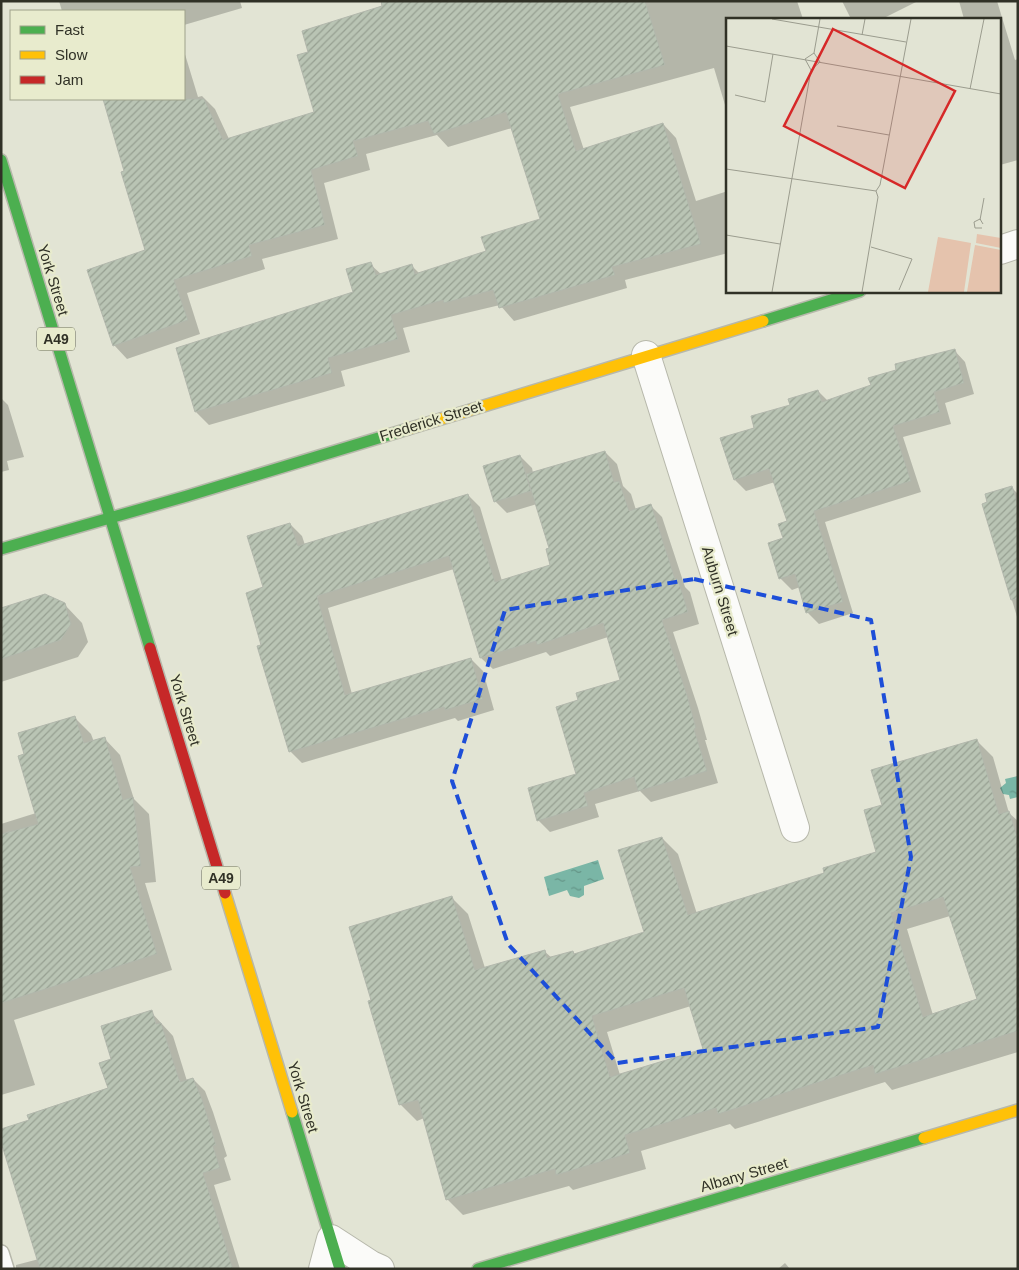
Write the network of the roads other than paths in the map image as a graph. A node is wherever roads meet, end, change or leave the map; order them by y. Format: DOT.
graph roads {
  1 [pos="1,160"];
  2 [pos="1018,244"];
  3 [pos="1002,249"];
  4 [pos="857,292"];
  5 [pos="646,355"];
  6 [pos="111,517"];
  7 [pos="1,549"];
  8 [pos="795,828"];
  9 [pos="1018,1110"];
  10 [pos="331,1238"];
  11 [pos="1,1253"];
  12 [pos="6,1269"];
  13 [pos="323,1269"];
  14 [pos="340,1269"];
  15 [pos="380,1269"];
  16 [pos="478,1269"];
  1 -- 6 [label="main road, York Street / A49"];
  2 -- 3 [label="street"];
  4 -- 5 [label="main road, Frederick Street"];
  5 -- 6 [label="main road, Frederick Street"];
  5 -- 8 [label="street, Auburn Street"];
  6 -- 7 [label="main road, Frederick Street"];
  6 -- 10 [label="main road, York Street / A49"];
  9 -- 16 [label="main road, Albany Street"];
  10 -- 13 [label="street"];
  10 -- 14 [label="main road, York Street / A49"];
  10 -- 15 [label="street"];
  11 -- 12 [label="lane"];
}
